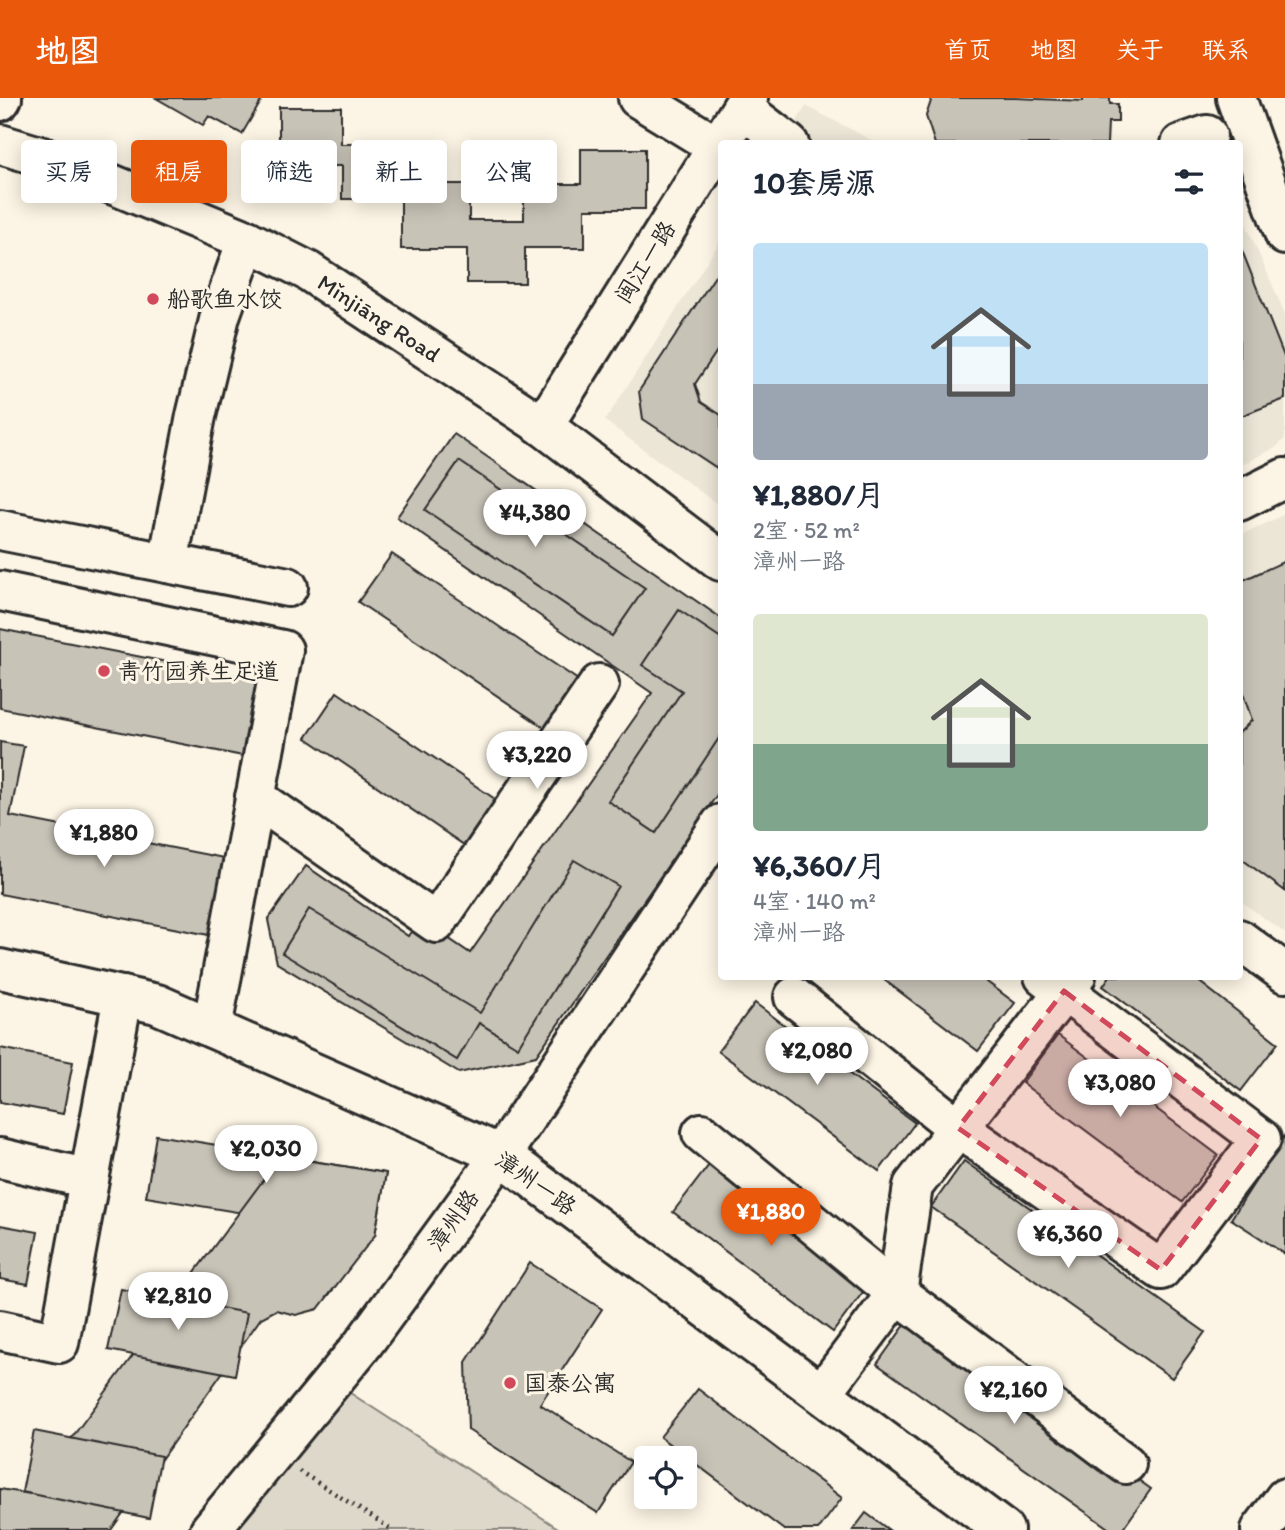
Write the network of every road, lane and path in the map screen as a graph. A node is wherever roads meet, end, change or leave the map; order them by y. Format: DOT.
graph roads {
  1 [pos="638,98"];
  2 [pos="1236,98"];
  3 [pos="745,103"];
  4 [pos="722,140"];
  5 [pos="785,140"];
  6 [pos="0,144"];
  7 [pos="718,147"];
  8 [pos="1285,235"];
  9 [pos="247,240"];
  10 [pos="543,426"];
  11 [pos="1285,478"];
  12 [pos="1243,499"];
  13 [pos="0,530"];
  14 [pos="718,559"];
  15 [pos="168,563"];
  16 [pos="288,587"];
  17 [pos="0,591"];
  18 [pos="599,684"];
  19 [pos="255,797"];
  20 [pos="718,828"];
  21 [pos="1243,942"];
  22 [pos="0,969"];
  23 [pos="1285,973"];
  24 [pos="1061,981"];
  25 [pos="123,996"];
  26 [pos="794,997"];
  27 [pos="212,1028"];
  28 [pos="958,1128"];
  29 [pos="702,1133"];
  30 [pos="500,1155"];
  31 [pos="0,1158"];
  32 [pos="89,1180"];
  33 [pos="897,1293"];
  34 [pos="0,1330"];
  35 [pos="822,1393"];
  36 [pos="273,1454"];
  37 [pos="1126,1464"];
  38 [pos="1285,1498"];
  39 [pos="210,1530"];
  40 [pos="393,1530"];
  41 [pos="1004,1530"];
  42 [pos="1261,1530"];
  1 -- 7 [label="street"];
  2 -- 8 [label="street"];
  3 -- 4 [label="street, 闽江一路"];
  3 -- 5 [label="street"];
  6 -- 9 [label="street, Mǐnjiāng Road"];
  7 -- 10 [label="street, 闽江一路"];
  9 -- 10 [label="street, Mǐnjiāng Road"];
  9 -- 15 [label="street"];
  10 -- 14 [label="street, Mǐnjiāng Road"];
  11 -- 12 [label="street"];
  13 -- 15 [label="street"];
  15 -- 16 [label="street"];
  17 -- 19 [label="street"];
  18 -- 19 [label="street"];
  19 -- 27 [label="street"];
  20 -- 30 [label="street, 漳州路"];
  21 -- 23 [label="street"];
  22 -- 25 [label="street, 漳州一路"];
  24 -- 28 [label="street"];
  24 -- 28 [label="street"];
  25 -- 27 [label="street, 漳州一路"];
  25 -- 32 [label="street"];
  26 -- 28 [label="street"];
  27 -- 30 [label="street, 漳州一路"];
  28 -- 33 [label="street"];
  29 -- 33 [label="street"];
  30 -- 35 [label="street, 漳州一路"];
  30 -- 36 [label="street, 漳州路"];
  31 -- 32 [label="street"];
  32 -- 34 [label="street"];
  33 -- 35 [label="street"];
  33 -- 37 [label="street"];
  35 -- 41 [label="street, 漳州一路"];
  36 -- 39 [label="street, 漳州路"];
  36 -- 40 [label="path"];
  38 -- 42 [label="street"];
}
